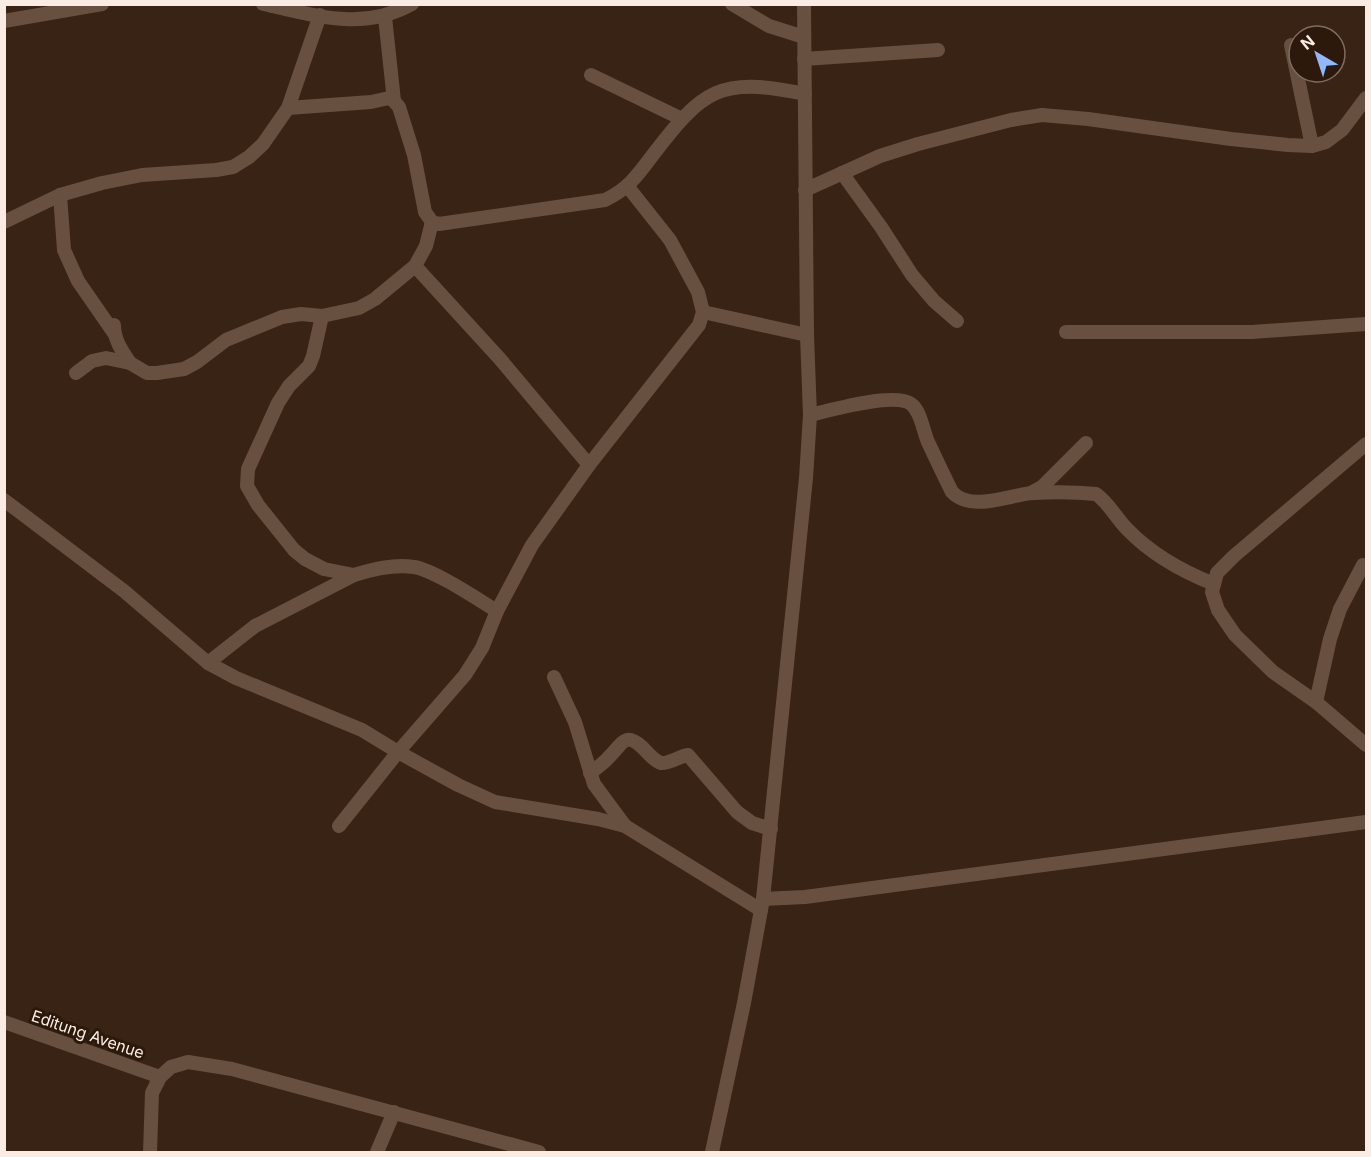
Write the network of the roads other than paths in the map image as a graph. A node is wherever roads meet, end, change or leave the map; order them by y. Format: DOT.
graph roads {
  1 [pos="102,4"];
  2 [pos="263,4"];
  3 [pos="412,4"];
  4 [pos="732,4"];
  5 [pos="804,4"];
  6 [pos="320,15"];
  7 [pos="385,17"];
  8 [pos="4,21"];
  9 [pos="804,37"];
  10 [pos="938,50"];
  11 [pos="804,59"];
  12 [pos="591,75"];
  13 [pos="1299,84"];
  14 [pos="805,94"];
  15 [pos="1366,98"];
  16 [pos="394,101"];
  17 [pos="288,108"];
  18 [pos="682,119"];
  19 [pos="1312,146"];
  20 [pos="842,173"];
  21 [pos="628,186"];
  22 [pos="805,190"];
  23 [pos="60,195"];
  24 [pos="4,222"];
  25 [pos="432,222"];
  26 [pos="415,266"];
  27 [pos="703,312"];
  28 [pos="322,316"];
  29 [pos="114,317"];
  30 [pos="957,321"];
  31 [pos="1366,324"];
  32 [pos="1066,332"];
  33 [pos="114,333"];
  34 [pos="807,335"];
  35 [pos="130,363"];
  36 [pos="76,373"];
  37 [pos="810,415"];
  38 [pos="1086,443"];
  39 [pos="1366,444"];
  40 [pos="589,465"];
  41 [pos="1031,493"];
  42 [pos="4,500"];
  43 [pos="1363,566"];
  44 [pos="354,575"];
  45 [pos="1214,584"];
  46 [pos="497,611"];
  47 [pos="208,663"];
  48 [pos="554,677"];
  49 [pos="1316,702"];
  50 [pos="1366,745"];
  51 [pos="398,752"];
  52 [pos="591,772"];
  53 [pos="1366,822"];
  54 [pos="339,826"];
  55 [pos="625,826"];
  56 [pos="771,829"];
  57 [pos="762,904"];
  58 [pos="4,1022"];
  59 [pos="160,1077"];
  60 [pos="394,1112"];
  61 [pos="150,1152"];
  62 [pos="377,1152"];
  63 [pos="539,1152"];
  64 [pos="712,1152"];
  1 -- 8 [label="street"];
  2 -- 6 [label="street"];
  3 -- 7 [label="street"];
  4 -- 9 [label="street"];
  5 -- 9 [label="street"];
  6 -- 7 [label="street"];
  6 -- 17 [label="street"];
  7 -- 16 [label="street"];
  9 -- 11 [label="street"];
  10 -- 11 [label="street"];
  11 -- 14 [label="street"];
  12 -- 18 [label="street"];
  13 -- 19 [label="street"];
  14 -- 18 [label="street"];
  14 -- 22 [label="street"];
  15 -- 19 [label="street"];
  16 -- 17 [label="street"];
  16 -- 25 [label="street"];
  17 -- 23 [label="street"];
  18 -- 21 [label="street"];
  19 -- 20 [label="street"];
  20 -- 22 [label="street"];
  20 -- 30 [label="street"];
  21 -- 25 [label="street"];
  21 -- 27 [label="street"];
  22 -- 34 [label="street"];
  23 -- 24 [label="street"];
  23 -- 33 [label="street"];
  25 -- 26 [label="street"];
  26 -- 28 [label="street"];
  26 -- 40 [label="street"];
  27 -- 34 [label="street"];
  27 -- 40 [label="street"];
  28 -- 35 [label="street"];
  28 -- 44 [label="street"];
  29 -- 33 [label="street"];
  31 -- 32 [label="street"];
  33 -- 35 [label="street"];
  34 -- 37 [label="street"];
  35 -- 36 [label="street"];
  37 -- 41 [label="street"];
  37 -- 56 [label="street"];
  38 -- 41 [label="street"];
  39 -- 45 [label="street"];
  40 -- 46 [label="street"];
  41 -- 45 [label="street"];
  42 -- 47 [label="street"];
  43 -- 49 [label="street"];
  44 -- 46 [label="street"];
  44 -- 47 [label="street"];
  45 -- 49 [label="street"];
  46 -- 51 [label="street"];
  47 -- 51 [label="street"];
  48 -- 52 [label="street"];
  49 -- 50 [label="street"];
  51 -- 54 [label="street"];
  51 -- 55 [label="street"];
  52 -- 55 [label="street"];
  52 -- 56 [label="street"];
  53 -- 57 [label="street"];
  55 -- 57 [label="street"];
  56 -- 57 [label="street"];
  57 -- 64 [label="street"];
  58 -- 59 [label="street, Editung Avenue"];
  59 -- 60 [label="street"];
  59 -- 61 [label="street"];
  60 -- 62 [label="street"];
  60 -- 63 [label="street"];
}
